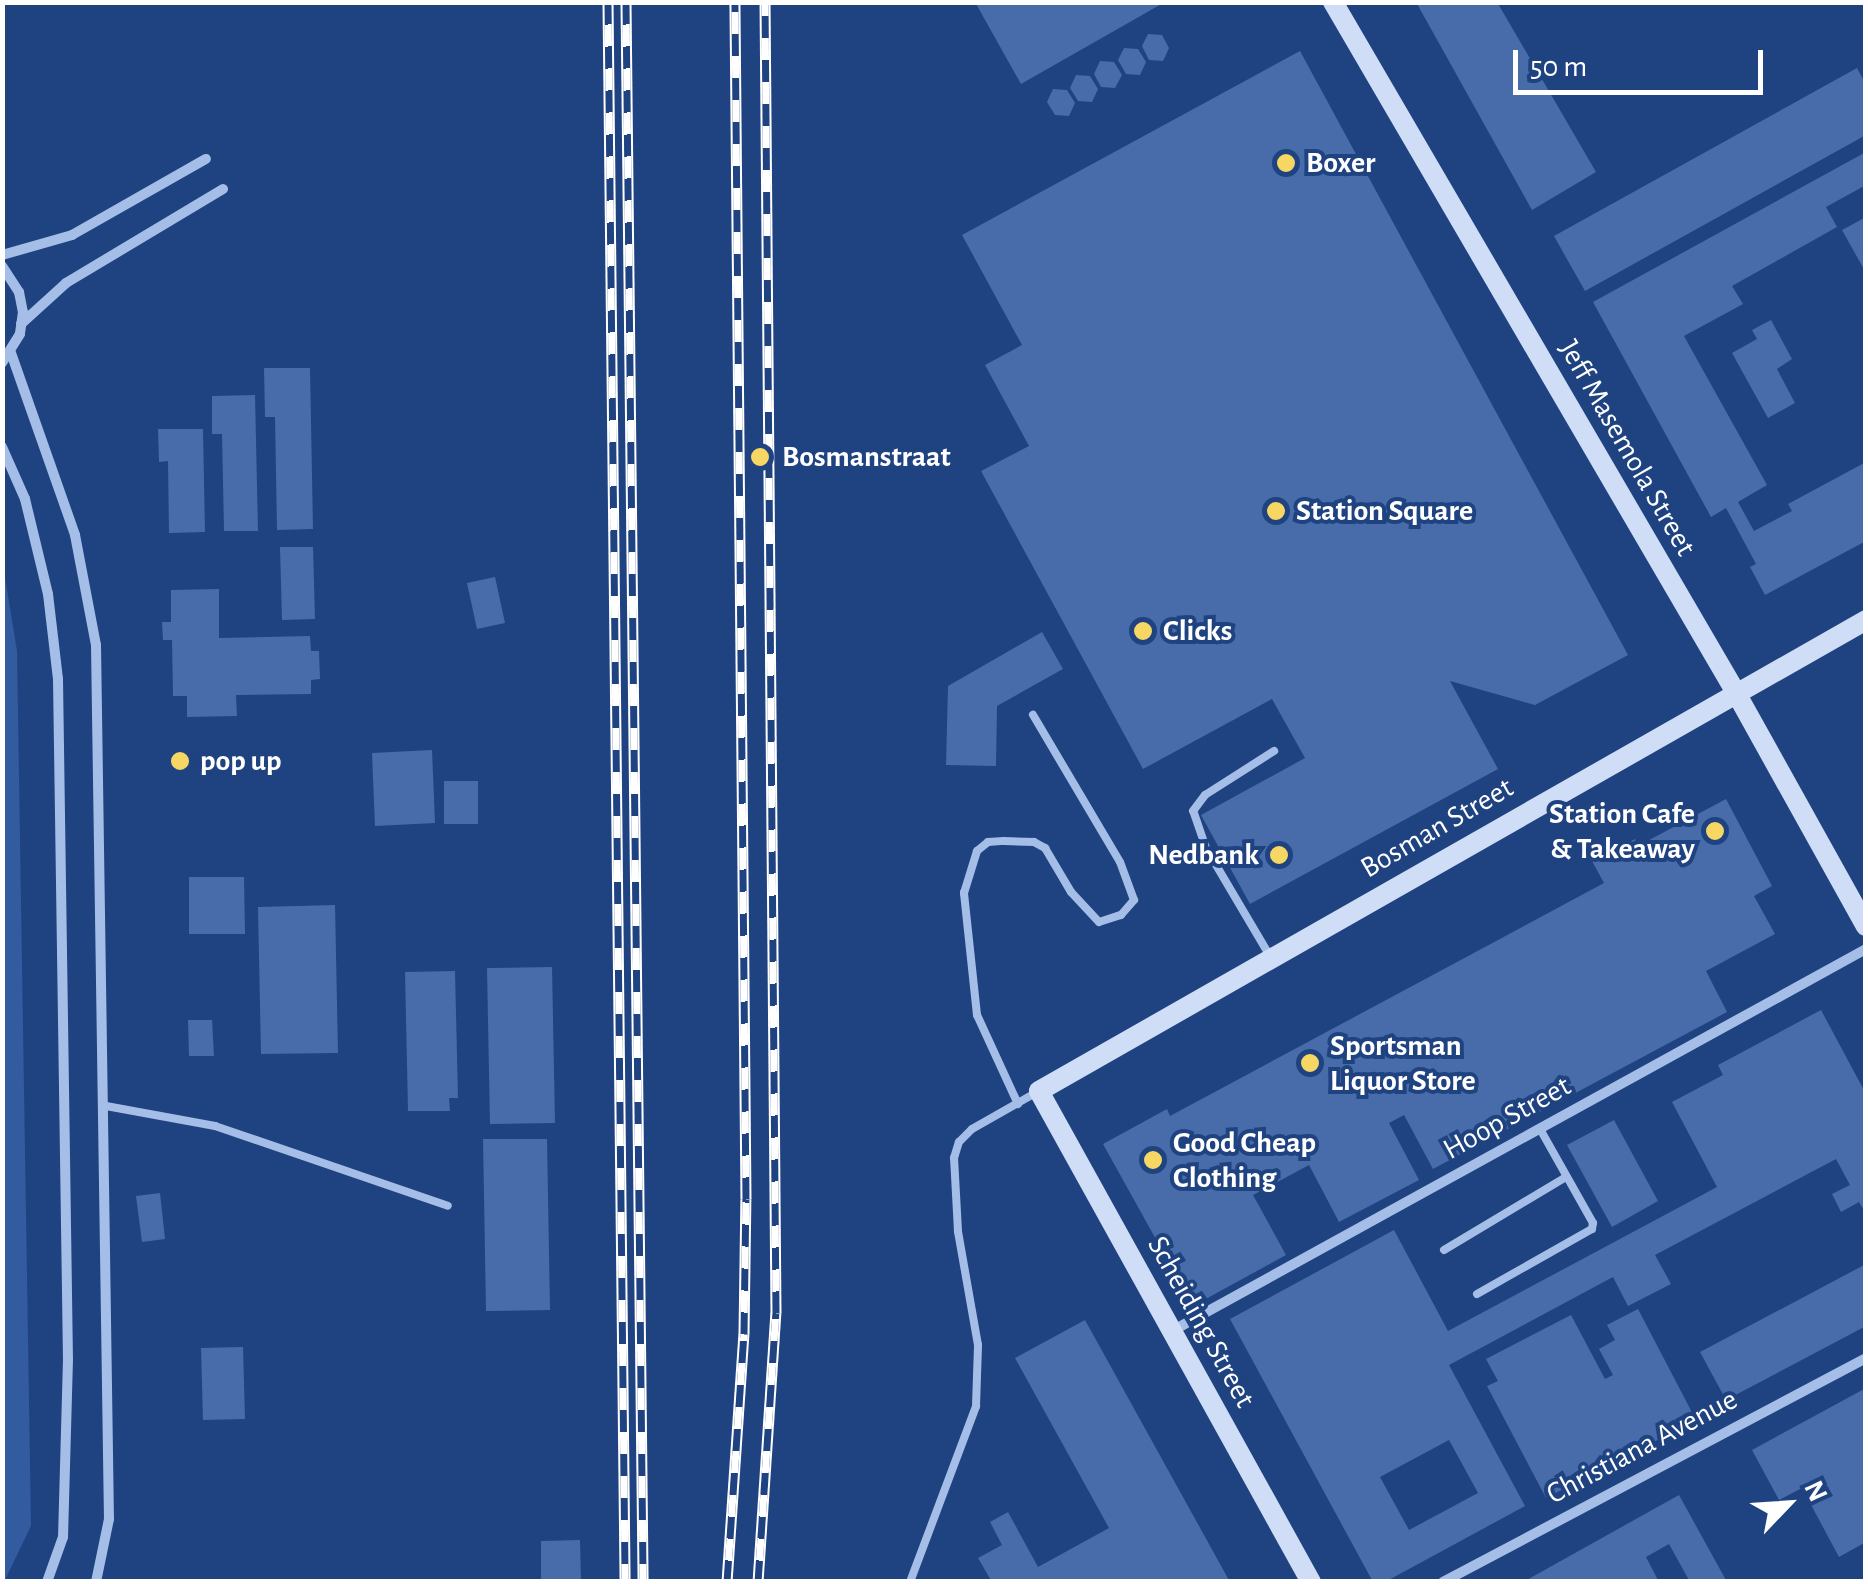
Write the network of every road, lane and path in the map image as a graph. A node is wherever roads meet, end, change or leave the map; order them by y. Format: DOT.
graph roads {
  1 [pos="1332,2"];
  2 [pos="206,158"];
  3 [pos="224,189"];
  4 [pos="2,256"];
  5 [pos="2,266"];
  6 [pos="21,324"];
  7 [pos="11,353"];
  8 [pos="2,363"];
  9 [pos="2,447"];
  10 [pos="1866,620"];
  11 [pos="1734,691"];
  12 [pos="1033,715"];
  13 [pos="1274,752"];
  14 [pos="1866,926"];
  15 [pos="1866,949"];
  16 [pos="1271,958"];
  17 [pos="1039,1092"];
  18 [pos="1018,1104"];
  19 [pos="106,1106"];
  20 [pos="1540,1128"];
  21 [pos="1566,1177"];
  22 [pos="448,1206"];
  23 [pos="1444,1250"];
  24 [pos="1478,1294"];
  25 [pos="1172,1332"];
  26 [pos="1866,1358"];
  27 [pos="47,1582"];
  28 [pos="96,1582"];
  29 [pos="910,1582"];
  30 [pos="1312,1582"];
  31 [pos="1443,1582"];
  1 -- 11 [label="main road, Jeff Masemola Street"];
  2 -- 4 [label="street"];
  3 -- 6 [label="street"];
  5 -- 6 [label="street"];
  6 -- 7 [label="street"];
  7 -- 8 [label="street"];
  7 -- 19 [label="street"];
  9 -- 27 [label="street"];
  10 -- 11 [label="main road, Bosman Street"];
  11 -- 14 [label="main road, Jeff Masemola Street"];
  11 -- 16 [label="main road, Bosman Street"];
  12 -- 18 [label="lane"];
  13 -- 16 [label="lane"];
  15 -- 20 [label="street, Hoop Street"];
  16 -- 17 [label="main road, Bosman Street"];
  17 -- 18 [label="lane"];
  17 -- 25 [label="main road, Scheiding Street"];
  18 -- 29 [label="lane"];
  19 -- 22 [label="lane"];
  19 -- 28 [label="street"];
  20 -- 21 [label="lane"];
  20 -- 25 [label="street, Hoop Street"];
  21 -- 23 [label="lane"];
  21 -- 24 [label="lane"];
  25 -- 30 [label="main road, Scheiding Street"];
  26 -- 31 [label="street, Christiana Avenue"];
}
